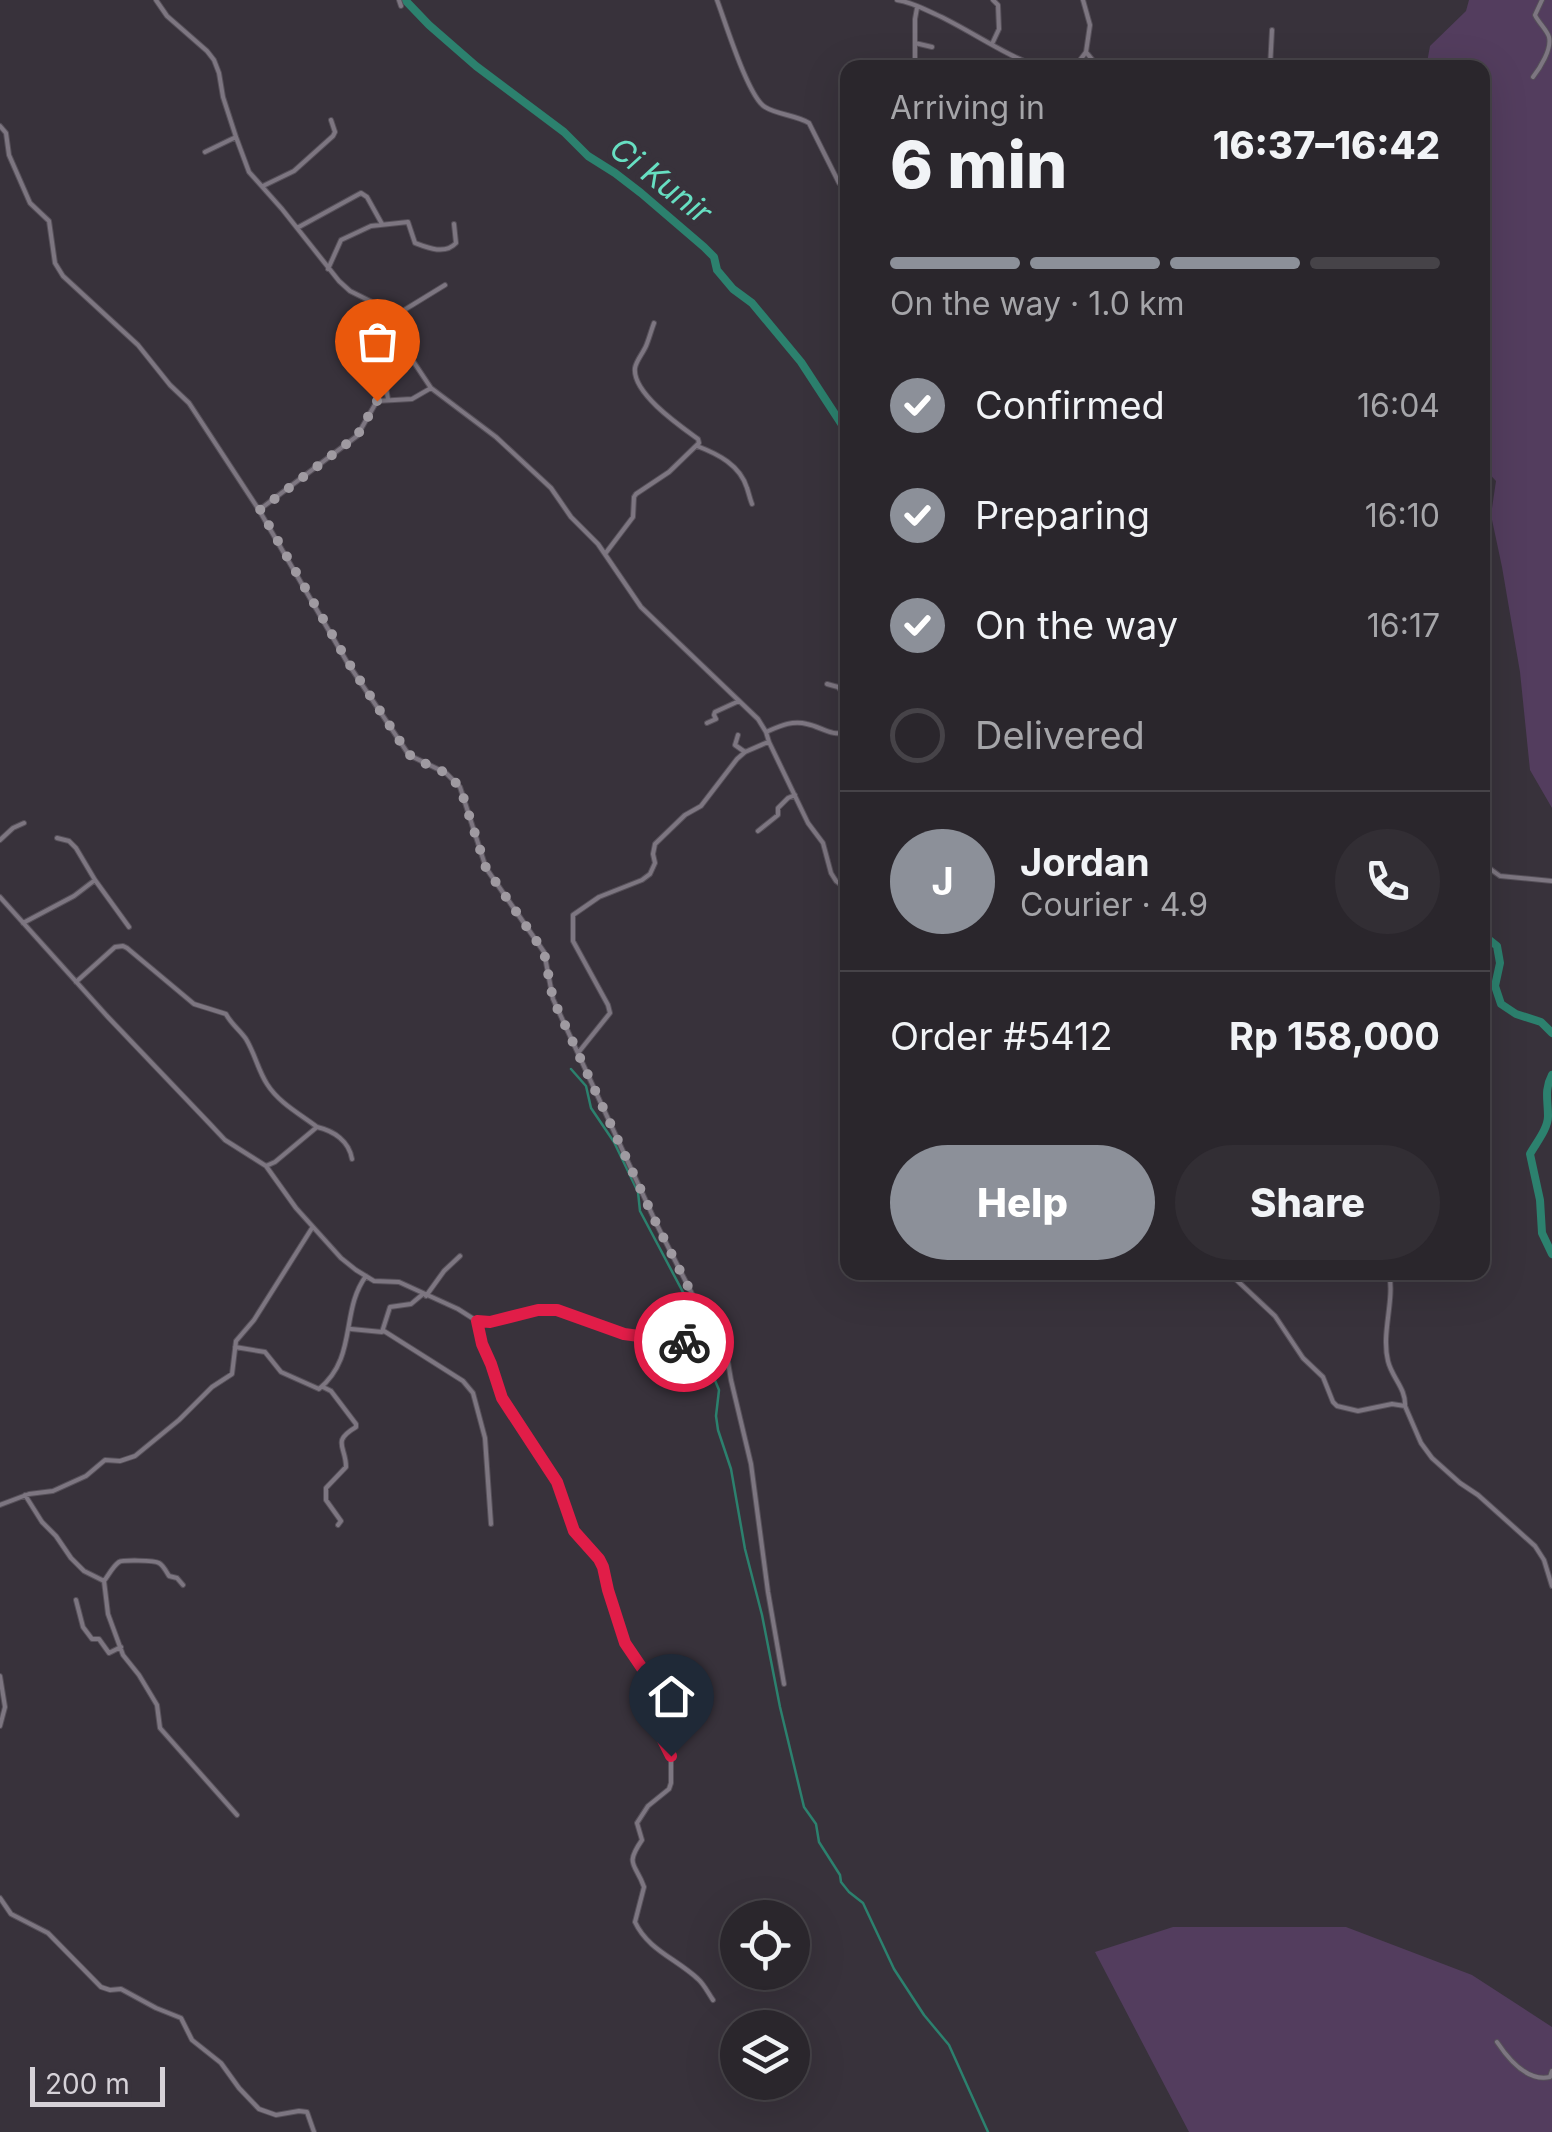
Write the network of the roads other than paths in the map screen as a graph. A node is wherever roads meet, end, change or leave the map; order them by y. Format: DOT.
graph roads {
  1 [pos="156,0"];
  2 [pos="717,0"];
  3 [pos="897,0"];
  4 [pos="992,0"];
  5 [pos="1084,0"];
  6 [pos="1542,0"];
  7 [pos="917,6"];
  8 [pos="1272,30"];
  9 [pos="915,43"];
  10 [pos="992,44"];
  11 [pos="932,47"];
  12 [pos="1086,52"];
  13 [pos="915,60"];
  14 [pos="1027,60"];
  15 [pos="1080,60"];
  16 [pos="1092,60"];
  17 [pos="1270,60"];
  18 [pos="1533,77"];
  19 [pos="331,120"];
  20 [pos="0,126"];
  21 [pos="236,137"];
  22 [pos="205,152"];
  23 [pos="840,184"];
  24 [pos="263,186"];
  25 [pos="382,224"];
  26 [pos="454,224"];
  27 [pos="297,228"];
  28 [pos="328,270"];
  29 [pos="445,285"];
  30 [pos="654,323"];
  31 [pos="383,324"];
  32 [pos="380,376"];
  33 [pos="431,388"];
  34 [pos="388,399"];
  35 [pos="697,446"];
  36 [pos="752,504"];
  37 [pos="260,510"];
  38 [pos="605,554"];
  39 [pos="827,684"];
  40 [pos="840,689"];
  41 [pos="739,700"];
  42 [pos="707,723"];
  43 [pos="766,732"];
  44 [pos="840,734"];
  45 [pos="738,735"];
  46 [pos="769,742"];
  47 [pos="746,752"];
  48 [pos="795,796"];
  49 [pos="24,822"];
  50 [pos="758,831"];
  51 [pos="57,838"];
  52 [pos="0,840"];
  53 [pos="1490,869"];
  54 [pos="95,880"];
  55 [pos="1552,881"];
  56 [pos="840,884"];
  57 [pos="0,897"];
  58 [pos="23,922"];
  59 [pos="129,927"];
  60 [pos="76,982"];
  61 [pos="578,1053"];
  62 [pos="318,1127"];
  63 [pos="352,1158"];
  64 [pos="266,1166"];
  65 [pos="313,1228"];
  66 [pos="460,1256"];
  67 [pos="366,1276"];
  68 [pos="1237,1280"];
  69 [pos="1390,1280"];
  70 [pos="425,1295"];
  71 [pos="477,1321"];
  72 [pos="350,1329"];
  73 [pos="384,1331"];
  74 [pos="715,1340"];
  75 [pos="234,1347"];
  76 [pos="322,1386"];
  77 [pos="1405,1406"];
  78 [pos="25,1496"];
  79 [pos="0,1505"];
  80 [pos="491,1524"];
  81 [pos="338,1525"];
  82 [pos="104,1581"];
  83 [pos="184,1585"];
  84 [pos="1552,1586"];
  85 [pos="76,1600"];
  86 [pos="121,1648"];
  87 [pos="0,1676"];
  88 [pos="784,1684"];
  89 [pos="0,1726"];
  90 [pos="237,1814"];
  91 [pos="0,1898"];
  92 [pos="713,2000"];
  93 [pos="1497,2042"];
  94 [pos="1552,2071"];
  95 [pos="314,2132"];
  1 -- 21 [label="street"];
  2 -- 23 [label="street"];
  3 -- 7 [label="street"];
  4 -- 10 [label="street"];
  5 -- 12 [label="street"];
  6 -- 18 [label="street"];
  7 -- 9 [label="street"];
  7 -- 10 [label="street"];
  8 -- 17 [label="street"];
  9 -- 11 [label="street"];
  9 -- 13 [label="street"];
  10 -- 14 [label="street"];
  12 -- 15 [label="street"];
  12 -- 16 [label="street"];
  19 -- 24 [label="street"];
  20 -- 37 [label="street"];
  21 -- 22 [label="street"];
  21 -- 24 [label="street"];
  24 -- 27 [label="street"];
  25 -- 26 [label="street"];
  25 -- 27 [label="street"];
  25 -- 28 [label="street"];
  27 -- 28 [label="street"];
  28 -- 31 [label="street"];
  29 -- 31 [label="street"];
  30 -- 35 [label="street"];
  31 -- 33 [label="street"];
  32 -- 34 [label="street"];
  33 -- 34 [label="street"];
  33 -- 38 [label="street"];
  34 -- 37 [label="street"];
  35 -- 36 [label="street"];
  35 -- 38 [label="street"];
  37 -- 61 [label="street"];
  38 -- 41 [label="street"];
  39 -- 40 [label="street"];
  41 -- 42 [label="street"];
  41 -- 43 [label="street"];
  43 -- 44 [label="street"];
  43 -- 46 [label="street"];
  45 -- 47 [label="street"];
  46 -- 47 [label="street"];
  46 -- 48 [label="street"];
  47 -- 61 [label="street"];
  48 -- 50 [label="street"];
  48 -- 56 [label="street"];
  49 -- 52 [label="street"];
  51 -- 54 [label="street"];
  53 -- 55 [label="street"];
  54 -- 58 [label="street"];
  54 -- 59 [label="street"];
  57 -- 58 [label="street"];
  58 -- 60 [label="street"];
  60 -- 62 [label="street"];
  60 -- 64 [label="street"];
  61 -- 74 [label="street"];
  62 -- 63 [label="street"];
  62 -- 64 [label="street"];
  64 -- 65 [label="street"];
  65 -- 67 [label="street"];
  65 -- 75 [label="street"];
  66 -- 70 [label="street"];
  67 -- 70 [label="street"];
  67 -- 72 [label="street"];
  68 -- 77 [label="street"];
  69 -- 77 [label="street"];
  70 -- 71 [label="street"];
  70 -- 73 [label="street"];
  71 -- 74 [label="street"];
  71 -- 92 [label="street"];
  72 -- 73 [label="street"];
  72 -- 76 [label="street"];
  73 -- 80 [label="street"];
  74 -- 88 [label="street"];
  75 -- 76 [label="street"];
  75 -- 78 [label="street"];
  76 -- 81 [label="street"];
  77 -- 84 [label="street"];
  78 -- 79 [label="street"];
  78 -- 82 [label="street"];
  82 -- 83 [label="street"];
  82 -- 86 [label="street"];
  85 -- 86 [label="street"];
  86 -- 90 [label="street"];
  87 -- 89 [label="street"];
  91 -- 95 [label="street"];
  93 -- 94 [label="street"];
}
